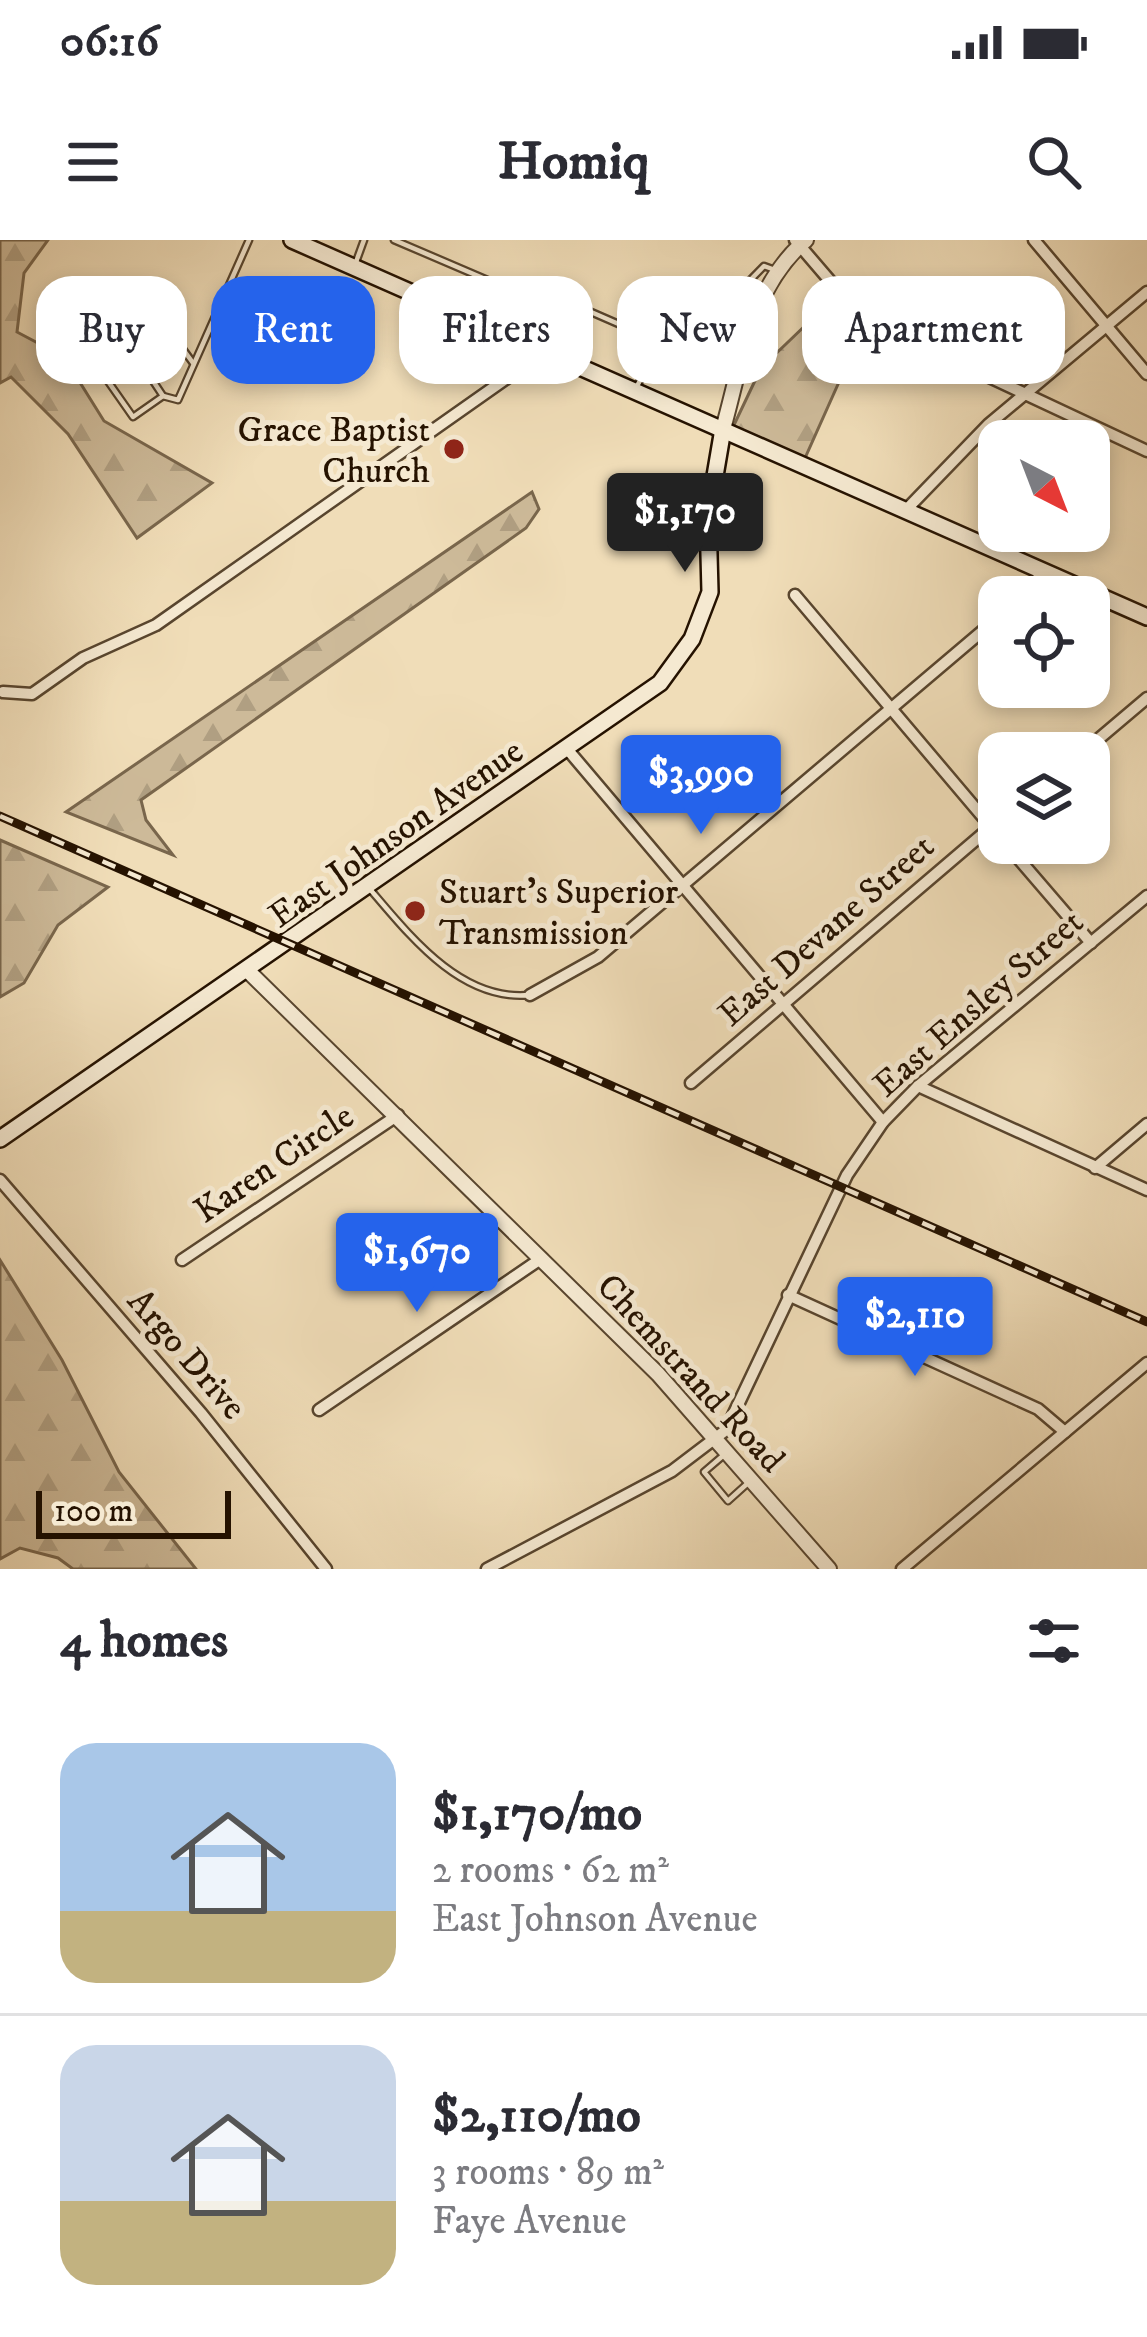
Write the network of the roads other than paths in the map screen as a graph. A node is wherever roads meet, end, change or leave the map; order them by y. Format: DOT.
graph roads {
  1 [pos="249,240"];
  2 [pos="292,240"];
  3 [pos="364,240"];
  4 [pos="394,240"];
  5 [pos="1034,240"];
  6 [pos="800,242"];
  7 [pos="353,267"];
  8 [pos="775,270"];
  9 [pos="478,276"];
  10 [pos="754,276"];
  11 [pos="399,287"];
  12 [pos="1147,292"];
  13 [pos="1106,326"];
  14 [pos="195,366"];
  15 [pos="593,372"];
  16 [pos="1147,374"];
  17 [pos="110,384"];
  18 [pos="499,384"];
  19 [pos="639,384"];
  20 [pos="635,391"];
  21 [pos="1024,395"];
  22 [pos="163,396"];
  23 [pos="723,430"];
  24 [pos="1147,451"];
  25 [pos="906,510"];
  26 [pos="1044,571"];
  27 [pos="1040,576"];
  28 [pos="795,595"];
  29 [pos="1147,617"];
  30 [pos="978,634"];
  31 [pos="3,692"];
  32 [pos="1147,698"];
  33 [pos="891,707"];
  34 [pos="1107,732"];
  35 [pos="568,750"];
  36 [pos="978,807"];
  37 [pos="978,843"];
  38 [pos="1023,864"];
  39 [pos="681,884"];
  40 [pos="370,888"];
  41 [pos="1147,896"];
  42 [pos="1091,943"];
  43 [pos="248,971"];
  44 [pos="530,995"];
  45 [pos="784,1004"];
  46 [pos="691,1083"];
  47 [pos="918,1086"];
  48 [pos="398,1114"];
  49 [pos="883,1122"];
  50 [pos="1147,1124"];
  51 [pos="0,1139"];
  52 [pos="1095,1168"];
  53 [pos="0,1180"];
  54 [pos="1147,1190"];
  55 [pos="542,1258"];
  56 [pos="182,1260"];
  57 [pos="788,1295"];
  58 [pos="1147,1364"];
  59 [pos="319,1410"];
  60 [pos="1065,1432"];
  61 [pos="717,1436"];
  62 [pos="729,1450"];
  63 [pos="753,1479"];
  64 [pos="825,1568"];
  65 [pos="326,1569"];
  66 [pos="487,1569"];
  67 [pos="902,1569"];
  1 -- 14 [label="lane"];
  2 -- 7 [label="main road"];
  3 -- 7 [label="lane"];
  4 -- 9 [label="lane"];
  5 -- 13 [label="street"];
  6 -- 8 [label="street"];
  6 -- 21 [label="street"];
  7 -- 11 [label="main road"];
  8 -- 10 [label="lane"];
  8 -- 23 [label="street"];
  12 -- 13 [label="street"];
  13 -- 16 [label="street"];
  13 -- 21 [label="street"];
  14 -- 22 [label="lane"];
  14 -- 22 [label="lane"];
  15 -- 20 [label="main road"];
  17 -- 22 [label="lane"];
  18 -- 31 [label="street"];
  19 -- 20 [label="lane"];
  20 -- 23 [label="main road"];
  21 -- 24 [label="street"];
  21 -- 25 [label="street"];
  23 -- 25 [label="main road"];
  23 -- 35 [label="main road, East Johnson Avenue"];
  25 -- 26 [label="main road"];
  26 -- 27 [label="street"];
  26 -- 29 [label="main road"];
  28 -- 33 [label="street"];
  30 -- 33 [label="street"];
  32 -- 34 [label="street"];
  33 -- 36 [label="street"];
  33 -- 39 [label="street"];
  35 -- 39 [label="street"];
  35 -- 40 [label="main road, East Johnson Avenue"];
  37 -- 45 [label="street, East Devane Street"];
  38 -- 42 [label="street"];
  39 -- 44 [label="street"];
  39 -- 45 [label="street"];
  40 -- 43 [label="main road, East Johnson Avenue"];
  40 -- 44 [label="lane"];
  41 -- 42 [label="street, East Ensley Street"];
  42 -- 47 [label="street, East Ensley Street"];
  43 -- 48 [label="street, Chemstrand Road"];
  43 -- 51 [label="main road, East Johnson Avenue"];
  45 -- 46 [label="street, East Devane Street"];
  45 -- 49 [label="street"];
  47 -- 49 [label="street, East Ensley Street"];
  47 -- 52 [label="street"];
  48 -- 55 [label="street, Chemstrand Road"];
  48 -- 56 [label="street, Karen Circle"];
  49 -- 57 [label="street, East Ensley Street"];
  50 -- 52 [label="street"];
  52 -- 54 [label="street"];
  53 -- 65 [label="street, Argo Drive"];
  55 -- 59 [label="street"];
  55 -- 61 [label="street, Chemstrand Road"];
  57 -- 60 [label="street"];
  57 -- 61 [label="street, East Ensley Street"];
  58 -- 60 [label="street"];
  60 -- 67 [label="street"];
  61 -- 62 [label="street, Chemstrand Road"];
  61 -- 66 [label="street, East Ensley Street"];
  62 -- 63 [label="street, Chemstrand Road"];
  62 -- 63 [label="lane"];
  63 -- 64 [label="street, Chemstrand Road"];
}
